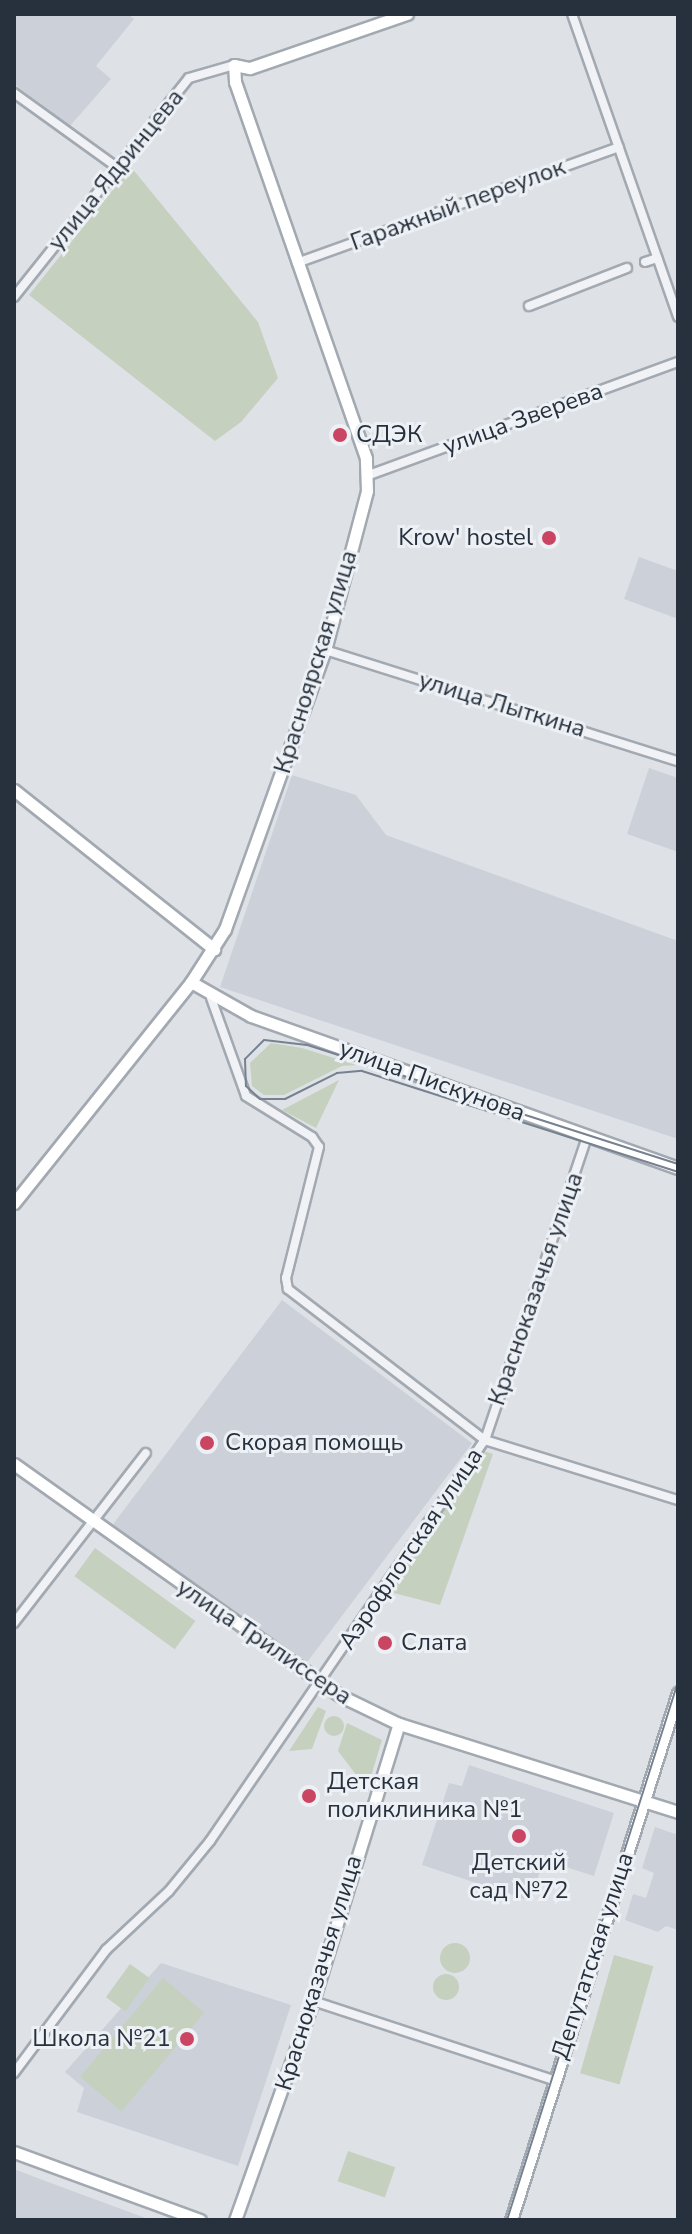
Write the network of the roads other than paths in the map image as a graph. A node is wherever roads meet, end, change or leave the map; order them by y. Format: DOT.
graph roads {
  1 [pos="407,14"];
  2 [pos="572,14"];
  3 [pos="234,65"];
  4 [pos="14,93"];
  5 [pos="619,147"];
  6 [pos="118,168"];
  7 [pos="657,258"];
  8 [pos="645,262"];
  9 [pos="297,263"];
  10 [pos="627,268"];
  11 [pos="14,297"];
  12 [pos="529,306"];
  13 [pos="678,317"];
  14 [pos="678,362"];
  15 [pos="369,475"];
  16 [pos="325,650"];
  17 [pos="678,761"];
  18 [pos="14,790"];
  19 [pos="214,949"];
  20 [pos="191,982"];
  21 [pos="211,998"];
  22 [pos="587,1137"];
  23 [pos="678,1168"];
  24 [pos="14,1203"];
  25 [pos="485,1440"];
  26 [pos="146,1453"];
  27 [pos="14,1464"];
  28 [pos="678,1500"];
  29 [pos="92,1522"];
  30 [pos="14,1623"];
  31 [pos="320,1683"];
  32 [pos="678,1693"];
  33 [pos="399,1724"];
  34 [pos="644,1801"];
  35 [pos="678,1812"];
  36 [pos="313,2001"];
  37 [pos="14,2073"];
  38 [pos="553,2080"];
  39 [pos="14,2152"];
  40 [pos="200,2220"];
  41 [pos="235,2220"];
  42 [pos="511,2220"];
  1 -- 3 [label="street"];
  2 -- 5 [label="street"];
  3 -- 6 [label="street, улица Ядринцева"];
  3 -- 9 [label="street"];
  4 -- 6 [label="street"];
  5 -- 7 [label="street"];
  5 -- 9 [label="street, Гаражный переулок"];
  6 -- 11 [label="street, улица Ядринцева"];
  7 -- 8 [label="street"];
  7 -- 13 [label="street"];
  9 -- 15 [label="street"];
  10 -- 12 [label="street"];
  14 -- 15 [label="street, улица Зверева"];
  15 -- 16 [label="street, Красноярская улица"];
  16 -- 17 [label="street, улица Лыткина"];
  16 -- 19 [label="street, Красноярская улица"];
  18 -- 19 [label="street"];
  19 -- 20 [label="street, Красноярская улица"];
  20 -- 21 [label="street, улица Пискунова"];
  20 -- 24 [label="street, Красноярская улица"];
  21 -- 22 [label="street, улица Пискунова"];
  21 -- 25 [label="street"];
  22 -- 23 [label="street, улица Пискунова"];
  22 -- 25 [label="street, Красноказачья улица"];
  25 -- 28 [label="street"];
  25 -- 31 [label="street, Аэрофлотская улица"];
  26 -- 29 [label="street"];
  27 -- 29 [label="street, улица Трилиссера"];
  29 -- 30 [label="street"];
  29 -- 31 [label="street, улица Трилиссера"];
  31 -- 33 [label="street, улица Трилиссера"];
  31 -- 37 [label="street, Аэрофлотская улица"];
  32 -- 34 [label="street, Депутатская улица"];
  33 -- 34 [label="street, улица Трилиссера"];
  33 -- 36 [label="street, Красноказачья улица"];
  34 -- 35 [label="street, улица Трилиссера"];
  34 -- 38 [label="street, Депутатская улица"];
  36 -- 38 [label="street"];
  36 -- 41 [label="street, Красноказачья улица"];
  38 -- 42 [label="street, Депутатская улица"];
  39 -- 40 [label="street"];
}
